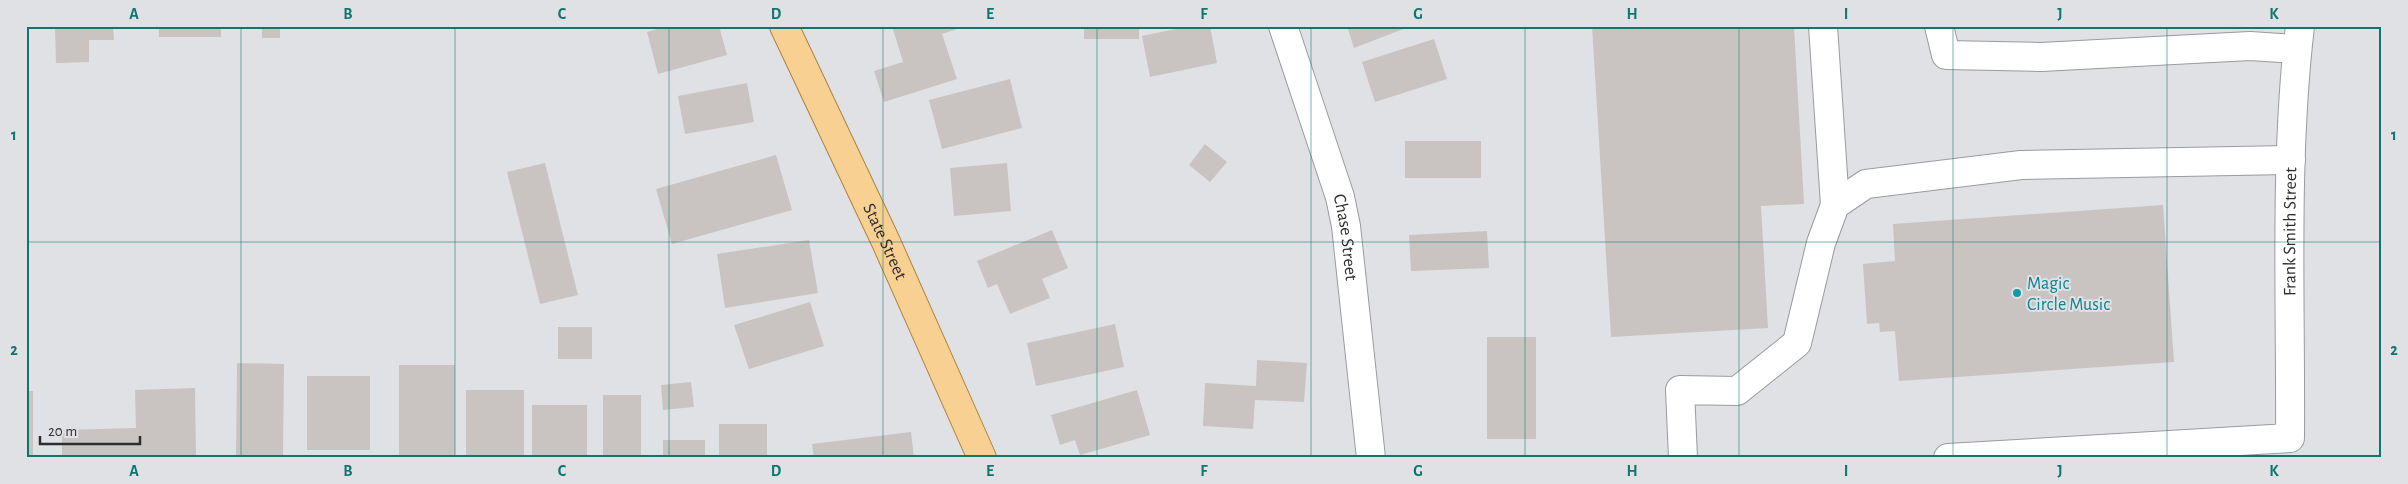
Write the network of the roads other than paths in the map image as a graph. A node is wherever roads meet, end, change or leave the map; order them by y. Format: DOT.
graph roads {
  1 [pos="784,26"];
  2 [pos="1282,26"];
  3 [pos="1823,26"];
  4 [pos="1939,26"];
  5 [pos="2298,38"];
  6 [pos="2291,160"];
  7 [pos="1835,205"];
  8 [pos="982,458"];
  9 [pos="1370,458"];
  10 [pos="1683,458"];
  11 [pos="1948,458"];
  1 -- 8 [label="main road, State Street"];
  2 -- 9 [label="street, Chase Street"];
  3 -- 7 [label="street"];
  4 -- 5 [label="street"];
  5 -- 6 [label="street, Frank Smith Street"];
  6 -- 7 [label="street"];
  6 -- 11 [label="street, Frank Smith Street"];
  7 -- 10 [label="street"];
}
